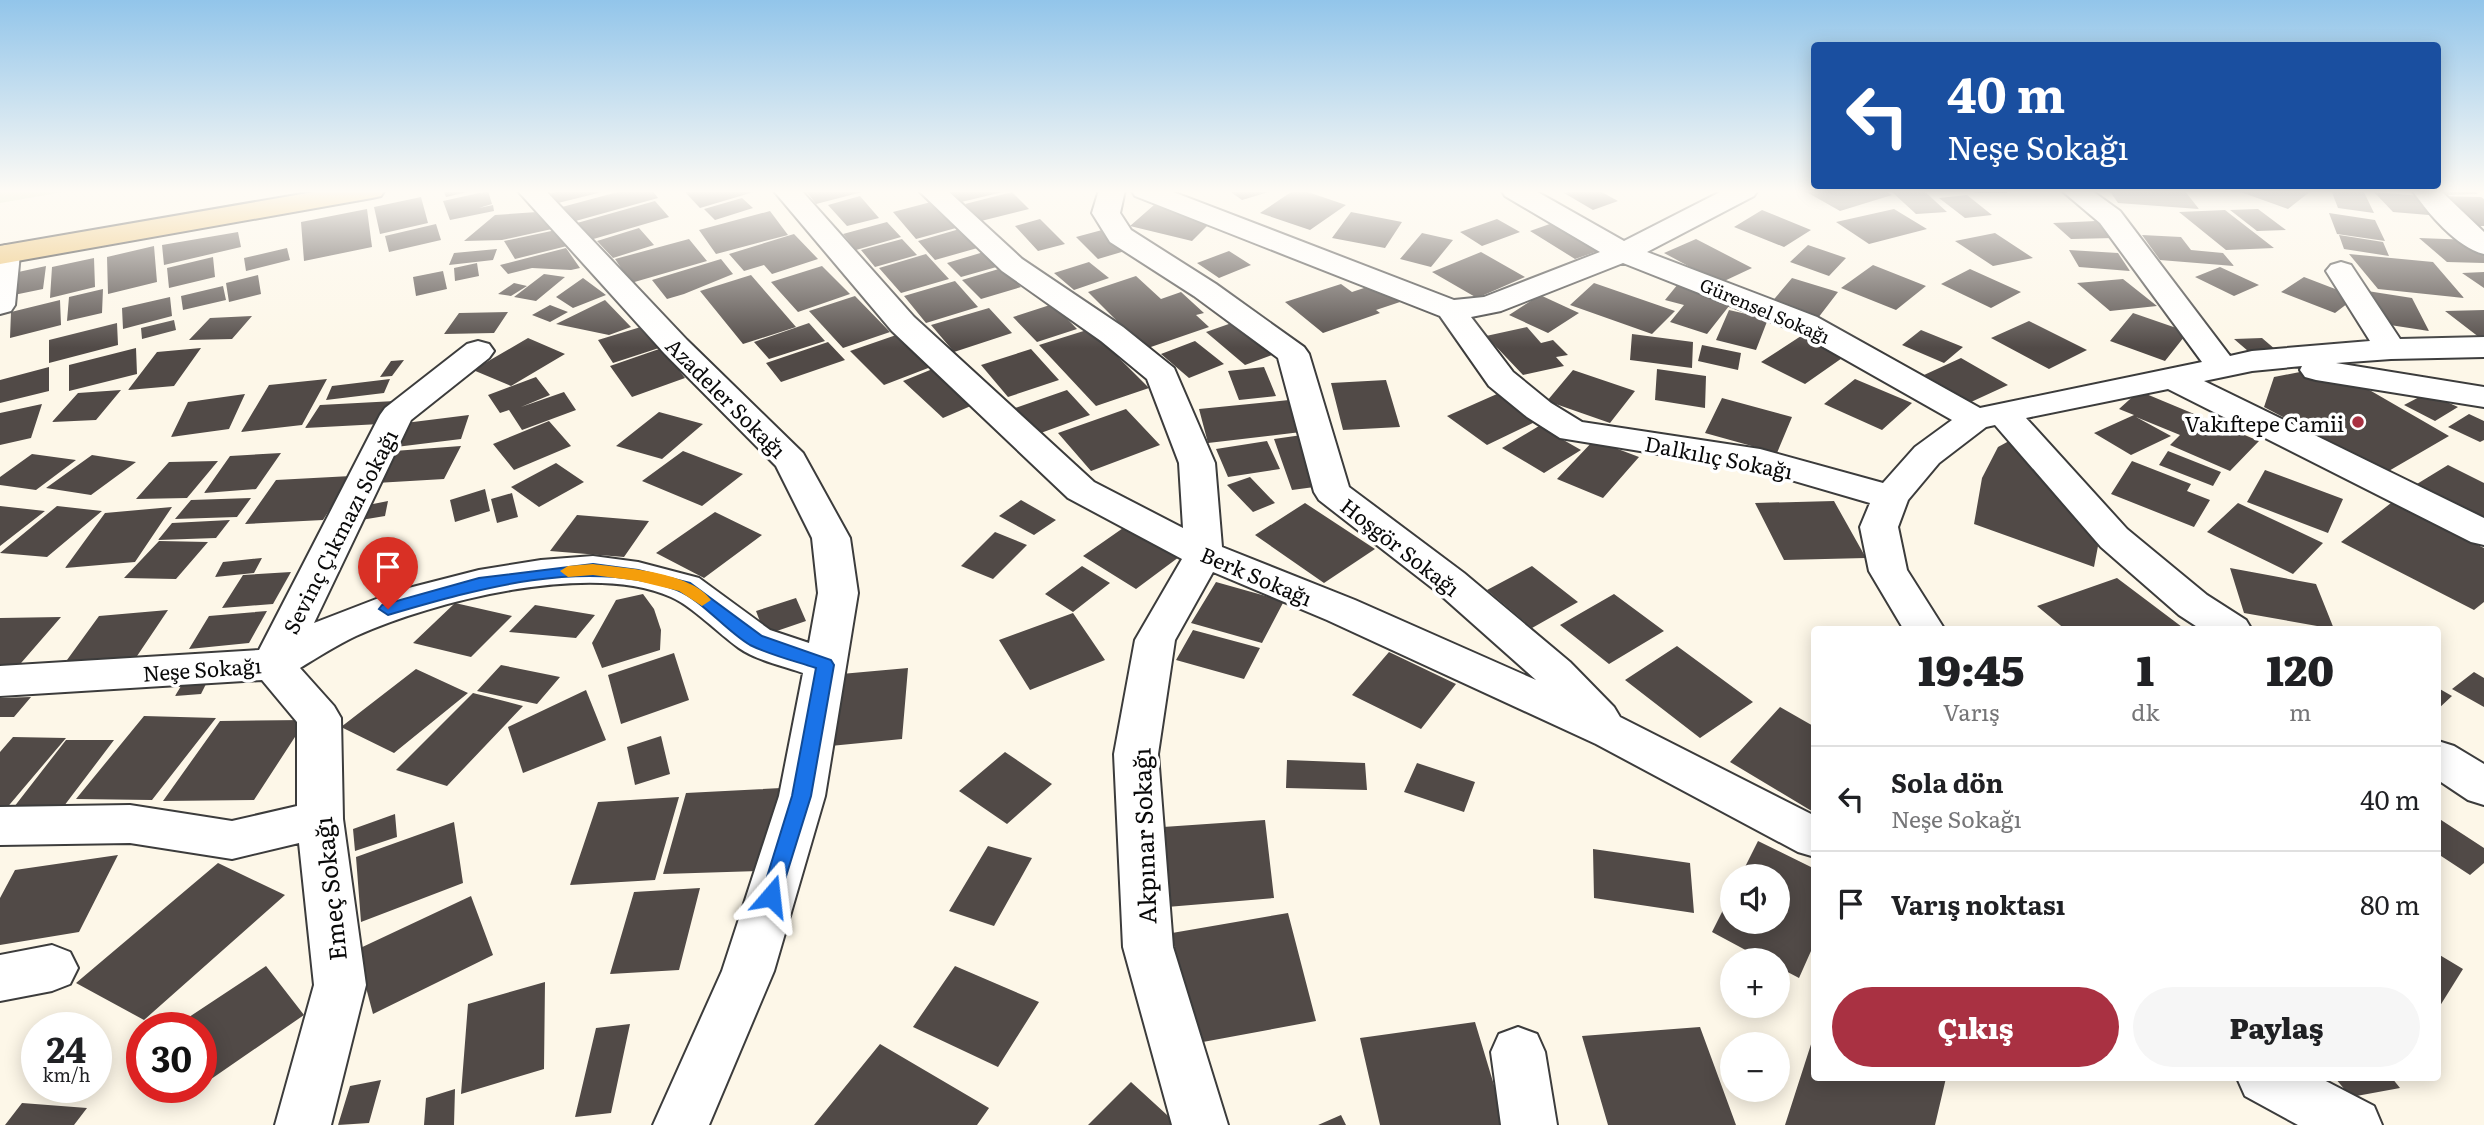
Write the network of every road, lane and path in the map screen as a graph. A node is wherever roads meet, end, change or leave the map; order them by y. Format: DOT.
graph roads {
  1 [pos="74,242"];
  2 [pos="579,242"];
  3 [pos="832,242"];
  4 [pos="988,242"];
  5 [pos="1130,242"];
  6 [pos="1278,242"];
  7 [pos="1605,242"];
  8 [pos="1643,242"];
  9 [pos="2132,242"];
  10 [pos="1623,253"];
  11 [pos="3,255"];
  12 [pos="2341,271"];
  13 [pos="0,305"];
  14 [pos="1451,310"];
  15 [pos="2484,347"];
  16 [pos="2391,349"];
  17 [pos="478,351"];
  18 [pos="2236,363"];
  19 [pos="2175,379"];
  20 [pos="2484,397"];
  21 [pos="1989,417"];
  22 [pos="1891,497"];
  23 [pos="2484,533"];
  24 [pos="1204,554"];
  25 [pos="1922,626"];
  26 [pos="2226,626"];
  27 [pos="273,664"];
  28 [pos="825,665"];
  29 [pos="0,681"];
  30 [pos="1611,732"];
  31 [pos="2441,760"];
  32 [pos="2484,787"];
  33 [pos="320,819"];
  34 [pos="0,826"];
  35 [pos="1811,836"];
  36 [pos="52,968"];
  37 [pos="0,978"];
  38 [pos="1518,1052"];
  39 [pos="2269,1081"];
  40 [pos="303,1125"];
  41 [pos="681,1125"];
  42 [pos="1200,1125"];
  43 [pos="1529,1125"];
  44 [pos="2354,1125"];
  1 -- 11 [label="main road"];
  2 -- 28 [label="street, Azadeler Sokağı"];
  3 -- 24 [label="street, Berk Sokağı"];
  4 -- 24 [label="street"];
  5 -- 30 [label="street, Hoşgör Sokağı"];
  6 -- 14 [label="street"];
  7 -- 10 [label="street, Gürensel Sokağı"];
  8 -- 10 [label="street"];
  9 -- 18 [label="street"];
  10 -- 14 [label="street"];
  10 -- 21 [label="street, Gürensel Sokağı"];
  11 -- 13 [label="street"];
  12 -- 16 [label="street"];
  14 -- 22 [label="street, Dalkılıç Sokağı"];
  15 -- 16 [label="street"];
  16 -- 18 [label="street"];
  17 -- 27 [label="street, Sevinç Çıkmazı Sokağı"];
  18 -- 19 [label="street"];
  18 -- 20 [label="street"];
  19 -- 21 [label="street"];
  19 -- 23 [label="street"];
  21 -- 22 [label="street"];
  21 -- 26 [label="street, Gürensel Sokağı"];
  22 -- 25 [label="street"];
  24 -- 30 [label="street, Berk Sokağı"];
  24 -- 42 [label="street, Akpınar Sokağı"];
  27 -- 28 [label="street, Neşe Sokağı"];
  27 -- 29 [label="street, Neşe Sokağı"];
  27 -- 33 [label="street, Emeç Sokağı"];
  28 -- 41 [label="street, Azadeler Sokağı"];
  30 -- 35 [label="street, Berk Sokağı"];
  31 -- 32 [label="street"];
  33 -- 34 [label="street"];
  33 -- 40 [label="street, Emeç Sokağı"];
  36 -- 37 [label="street"];
  38 -- 43 [label="street"];
  39 -- 44 [label="street"];
}
